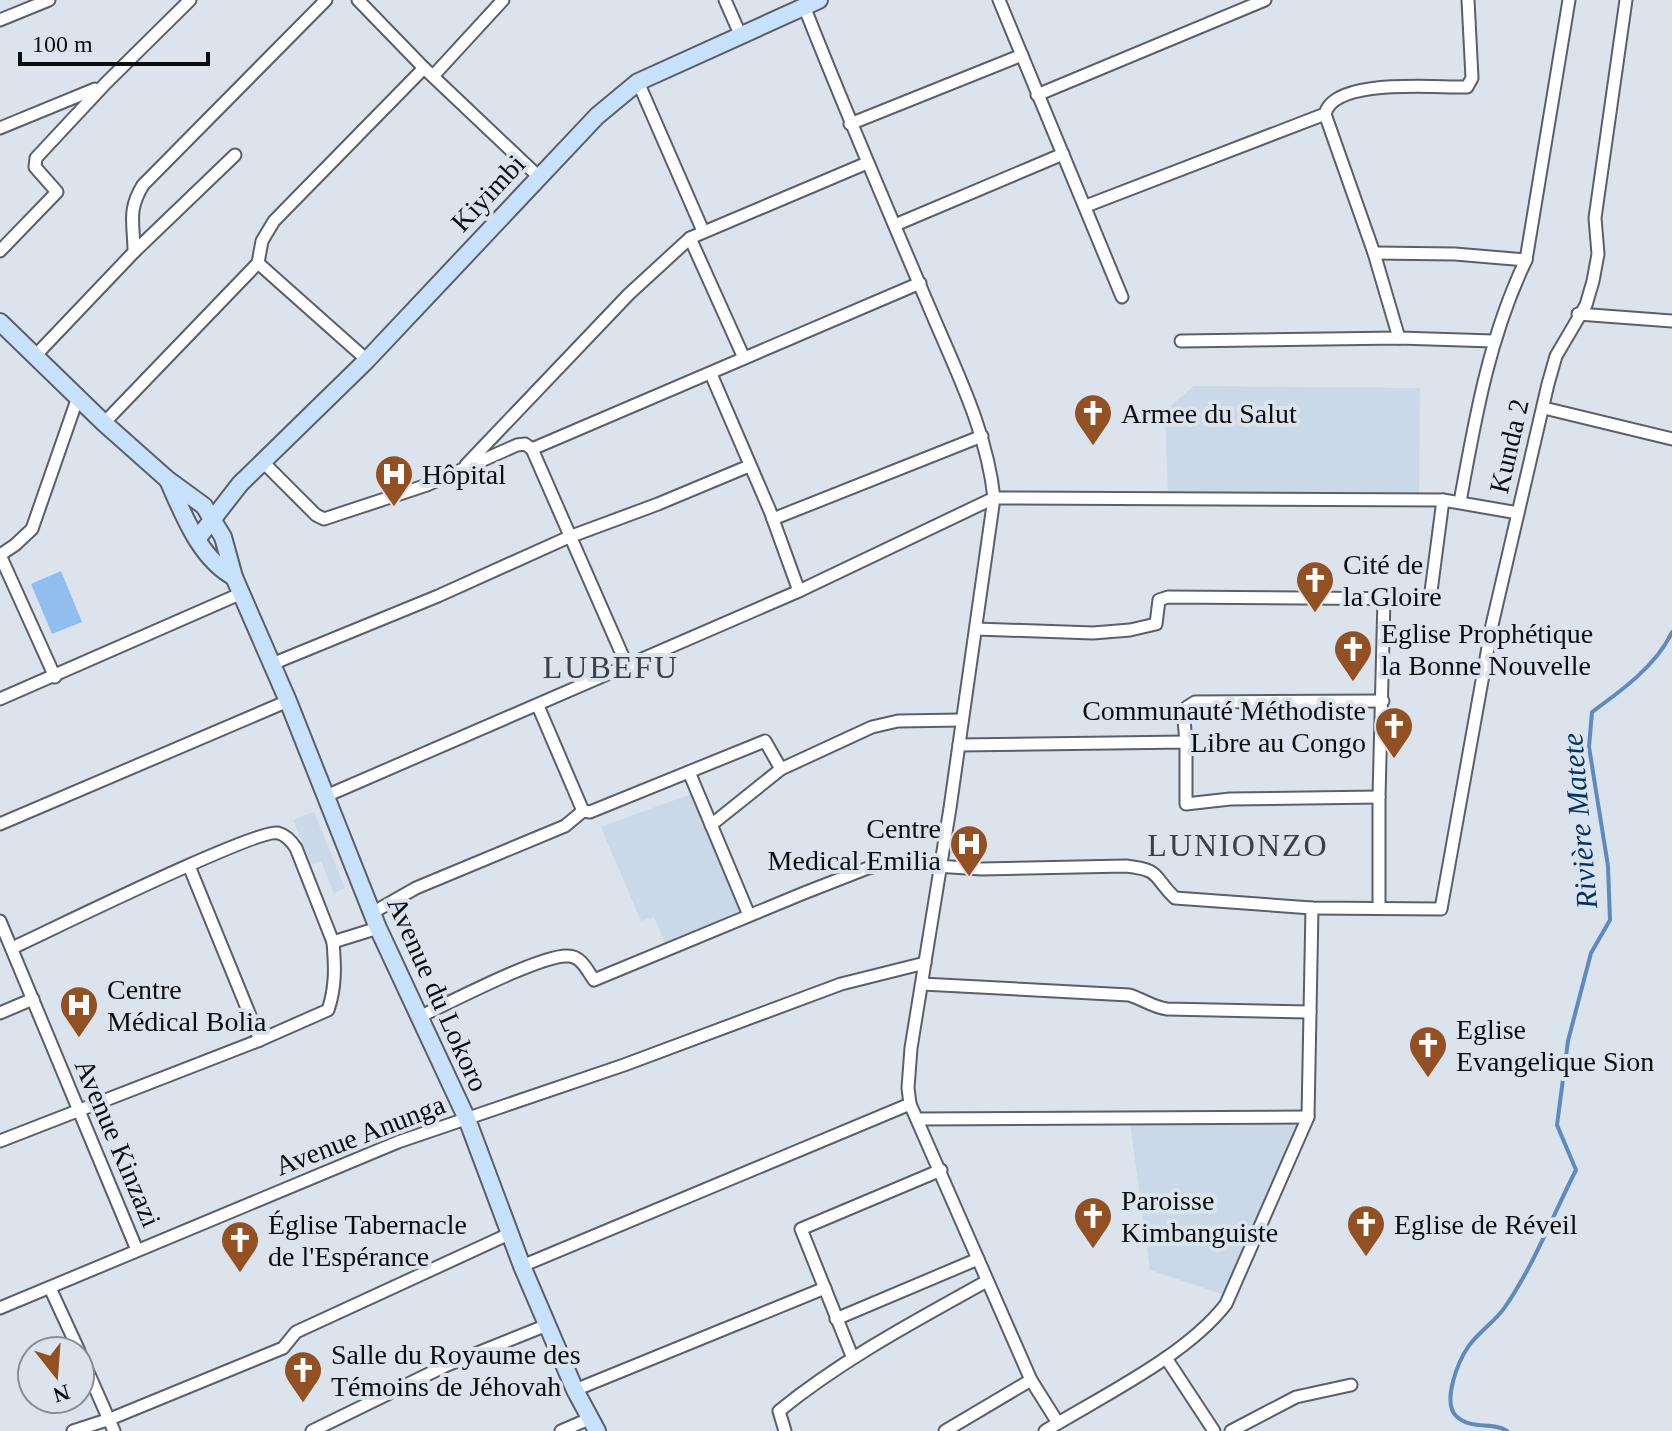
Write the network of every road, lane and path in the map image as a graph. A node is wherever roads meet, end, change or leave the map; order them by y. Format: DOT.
graph roads {
  1 [pos="49,0"];
  2 [pos="190,0"];
  3 [pos="326,0"];
  4 [pos="503,0"];
  5 [pos="725,0"];
  6 [pos="999,0"];
  7 [pos="1265,0"];
  8 [pos="1468,0"];
  9 [pos="1569,0"];
  10 [pos="1626,0"];
  11 [pos="365,2"];
  12 [pos="811,3"];
  13 [pos="0,20"];
  14 [pos="740,34"];
  15 [pos="1022,55"];
  16 [pos="429,71"];
  17 [pos="638,82"];
  18 [pos="106,83"];
  19 [pos="1037,95"];
  20 [pos="1325,114"];
  21 [pos="850,124"];
  22 [pos="0,128"];
  23 [pos="1063,154"];
  24 [pos="235,155"];
  25 [pos="867,163"];
  26 [pos="539,177"];
  27 [pos="1086,206"];
  28 [pos="895,225"];
  29 [pos="703,231"];
  30 [pos="690,238"];
  31 [pos="0,251"];
  32 [pos="134,252"];
  33 [pos="1374,253"];
  34 [pos="1526,260"];
  35 [pos="258,263"];
  36 [pos="920,283"];
  37 [pos="1122,297"];
  38 [pos="1578,314"];
  39 [pos="1672,321"];
  40 [pos="0,322"];
  41 [pos="1399,338"];
  42 [pos="1181,341"];
  43 [pos="1493,341"];
  44 [pos="35,356"];
  45 [pos="744,358"];
  46 [pos="367,360"];
  47 [pos="711,374"];
  48 [pos="78,397"];
  49 [pos="1544,408"];
  50 [pos="104,423"];
  51 [pos="982,436"];
  52 [pos="1672,439"];
  53 [pos="532,449"];
  54 [pos="264,463"];
  55 [pos="749,466"];
  56 [pos="463,468"];
  57 [pos="167,479"];
  58 [pos="994,498"];
  59 [pos="1443,500"];
  60 [pos="1460,502"];
  61 [pos="208,512"];
  62 [pos="1518,513"];
  63 [pos="185,519"];
  64 [pos="773,519"];
  65 [pos="569,537"];
  66 [pos="198,538"];
  67 [pos="0,555"];
  68 [pos="234,577"];
  69 [pos="799,591"];
  70 [pos="242,593"];
  71 [pos="1384,598"];
  72 [pos="976,629"];
  73 [pos="272,664"];
  74 [pos="628,668"];
  75 [pos="55,677"];
  76 [pos="0,699"];
  77 [pos="288,701"];
  78 [pos="1383,701"];
  79 [pos="538,706"];
  80 [pos="962,720"];
  81 [pos="1186,742"];
  82 [pos="959,745"];
  83 [pos="781,769"];
  84 [pos="689,772"];
  85 [pos="326,796"];
  86 [pos="1379,797"];
  87 [pos="583,811"];
  88 [pos="0,824"];
  89 [pos="711,825"];
  90 [pos="189,866"];
  91 [pos="939,866"];
  92 [pos="1312,908"];
  93 [pos="1379,908"];
  94 [pos="749,915"];
  95 [pos="0,921"];
  96 [pos="375,921"];
  97 [pos="333,942"];
  98 [pos="12,948"];
  99 [pos="925,963"];
  100 [pos="922,984"];
  101 [pos="33,999"];
  102 [pos="1310,1012"];
  103 [pos="0,1013"];
  104 [pos="419,1017"];
  105 [pos="260,1040"];
  106 [pos="910,1104"];
  107 [pos="78,1111"];
  108 [pos="1308,1117"];
  109 [pos="467,1119"];
  110 [pos="919,1119"];
  111 [pos="0,1141"];
  112 [pos="941,1170"];
  113 [pos="509,1234"];
  114 [pos="137,1250"];
  115 [pos="978,1259"];
  116 [pos="522,1266"];
  117 [pos="987,1281"];
  118 [pos="50,1288"];
  119 [pos="825,1288"];
  120 [pos="0,1308"];
  121 [pos="836,1319"];
  122 [pos="547,1325"];
  123 [pos="71,1335"];
  124 [pos="852,1356"];
  125 [pos="1166,1358"];
  126 [pos="1031,1380"];
  127 [pos="1351,1385"];
  128 [pos="96,1390"];
  129 [pos="575,1390"];
  130 [pos="1058,1423"];
  131 [pos="112,1425"];
  132 [pos="593,1425"];
  133 [pos="326,1427"];
  134 [pos="73,1431"];
  135 [pos="312,1431"];
  136 [pos="561,1431"];
  137 [pos="785,1431"];
  138 [pos="945,1431"];
  139 [pos="1045,1431"];
  140 [pos="1214,1431"];
  141 [pos="1231,1431"];
  1 -- 13 [label="street"];
  2 -- 18 [label="street"];
  3 -- 32 [label="street"];
  4 -- 16 [label="street"];
  5 -- 14 [label="street"];
  6 -- 15 [label="street"];
  7 -- 19 [label="street"];
  8 -- 20 [label="street"];
  9 -- 34 [label="street"];
  10 -- 38 [label="street, Kunda 2"];
  11 -- 16 [label="street"];
  12 -- 14 [label="street, Kiyimbi"];
  12 -- 21 [label="street"];
  14 -- 17 [label="street, Kiyimbi"];
  15 -- 19 [label="street"];
  15 -- 21 [label="street"];
  16 -- 26 [label="street"];
  16 -- 35 [label="street"];
  17 -- 26 [label="street, Kiyimbi"];
  17 -- 29 [label="street"];
  18 -- 22 [label="street"];
  18 -- 31 [label="street"];
  19 -- 23 [label="street"];
  20 -- 27 [label="street"];
  20 -- 33 [label="street"];
  21 -- 25 [label="street"];
  23 -- 27 [label="street"];
  23 -- 28 [label="street"];
  24 -- 32 [label="street"];
  25 -- 28 [label="street"];
  25 -- 29 [label="street"];
  26 -- 46 [label="street, Kiyimbi"];
  27 -- 37 [label="street"];
  28 -- 36 [label="street"];
  29 -- 30 [label="street"];
  30 -- 45 [label="street"];
  30 -- 56 [label="street"];
  32 -- 44 [label="street"];
  33 -- 34 [label="street"];
  33 -- 41 [label="street"];
  34 -- 43 [label="street"];
  35 -- 46 [label="street"];
  35 -- 50 [label="street"];
  36 -- 45 [label="street"];
  36 -- 51 [label="street"];
  38 -- 39 [label="street"];
  38 -- 49 [label="street, Kunda 2"];
  40 -- 44 [label="street"];
  41 -- 42 [label="street"];
  41 -- 43 [label="street"];
  43 -- 60 [label="street"];
  44 -- 48 [label="street"];
  45 -- 47 [label="street"];
  46 -- 54 [label="street, Kiyimbi"];
  47 -- 53 [label="street"];
  47 -- 55 [label="street"];
  48 -- 50 [label="street"];
  48 -- 67 [label="street"];
  49 -- 52 [label="street"];
  49 -- 62 [label="street, Kunda 2"];
  50 -- 57 [label="street"];
  51 -- 58 [label="street"];
  51 -- 64 [label="street"];
  53 -- 56 [label="street"];
  53 -- 65 [label="street"];
  54 -- 56 [label="street"];
  54 -- 61 [label="street, Kiyimbi"];
  55 -- 64 [label="street"];
  55 -- 65 [label="street"];
  57 -- 61 [label="street"];
  57 -- 63 [label="street, Avenue du Lokoro"];
  58 -- 59 [label="street"];
  58 -- 69 [label="street"];
  58 -- 72 [label="street"];
  59 -- 60 [label="street"];
  59 -- 71 [label="street"];
  60 -- 62 [label="street"];
  61 -- 63 [label="street, Kiyimbi"];
  61 -- 66 [label="street, Kiyimbi"];
  61 -- 68 [label="street, Avenue du Lokoro"];
  62 -- 93 [label="street, Kunda 2"];
  63 -- 66 [label="street, Avenue du Lokoro"];
  64 -- 69 [label="street"];
  65 -- 73 [label="street"];
  65 -- 74 [label="street"];
  66 -- 68 [label="street, Avenue du Lokoro"];
  67 -- 75 [label="street"];
  68 -- 70 [label="street, Avenue du Lokoro"];
  69 -- 74 [label="street"];
  70 -- 73 [label="street, Avenue du Lokoro"];
  70 -- 75 [label="street"];
  71 -- 72 [label="street"];
  71 -- 78 [label="street"];
  72 -- 80 [label="street"];
  73 -- 77 [label="street, Avenue du Lokoro"];
  74 -- 79 [label="street"];
  75 -- 76 [label="street"];
  77 -- 85 [label="street, Avenue du Lokoro"];
  77 -- 88 [label="street"];
  78 -- 81 [label="street"];
  78 -- 86 [label="street"];
  79 -- 85 [label="street"];
  79 -- 87 [label="street"];
  80 -- 82 [label="street"];
  80 -- 83 [label="street"];
  81 -- 82 [label="street"];
  81 -- 86 [label="street"];
  82 -- 91 [label="street"];
  83 -- 84 [label="street"];
  83 -- 89 [label="street"];
  84 -- 87 [label="street"];
  84 -- 89 [label="street"];
  85 -- 96 [label="street, Avenue du Lokoro"];
  86 -- 93 [label="street"];
  87 -- 96 [label="street"];
  89 -- 94 [label="street"];
  90 -- 97 [label="street"];
  90 -- 98 [label="street"];
  90 -- 105 [label="street"];
  91 -- 92 [label="street"];
  91 -- 94 [label="street"];
  91 -- 99 [label="street"];
  92 -- 93 [label="street"];
  92 -- 102 [label="street"];
  94 -- 104 [label="street"];
  95 -- 98 [label="street, Avenue Kinzazi"];
  96 -- 97 [label="street"];
  96 -- 104 [label="street, Avenue du Lokoro"];
  97 -- 105 [label="street"];
  98 -- 101 [label="street, Avenue Kinzazi"];
  99 -- 100 [label="street"];
  99 -- 109 [label="street, Avenue Anunga"];
  100 -- 102 [label="street"];
  100 -- 106 [label="street"];
  101 -- 103 [label="street"];
  101 -- 107 [label="street, Avenue Kinzazi"];
  102 -- 108 [label="street"];
  104 -- 109 [label="street, Avenue du Lokoro"];
  105 -- 107 [label="street"];
  106 -- 110 [label="street"];
  106 -- 116 [label="street"];
  107 -- 111 [label="street"];
  107 -- 114 [label="street, Avenue Kinzazi"];
  108 -- 110 [label="street"];
  108 -- 125 [label="street"];
  109 -- 113 [label="street, Avenue du Lokoro"];
  109 -- 114 [label="street, Avenue Anunga"];
  110 -- 112 [label="street"];
  112 -- 115 [label="street"];
  112 -- 119 [label="street"];
  113 -- 116 [label="street, Avenue du Lokoro"];
  113 -- 131 [label="street"];
  114 -- 118 [label="street, Avenue Anunga"];
  115 -- 117 [label="street"];
  115 -- 121 [label="street"];
  116 -- 122 [label="street, Avenue du Lokoro"];
  117 -- 124 [label="street"];
  117 -- 126 [label="street"];
  118 -- 120 [label="street, Avenue Anunga"];
  118 -- 123 [label="street"];
  119 -- 121 [label="street"];
  119 -- 129 [label="street"];
  121 -- 124 [label="street"];
  122 -- 129 [label="street, Avenue du Lokoro"];
  122 -- 133 [label="street"];
  124 -- 137 [label="street"];
  125 -- 130 [label="street"];
  125 -- 140 [label="street"];
  126 -- 130 [label="street"];
  126 -- 138 [label="street"];
  127 -- 141 [label="street"];
  128 -- 131 [label="street"];
  129 -- 132 [label="street, Avenue du Lokoro"];
  130 -- 139 [label="street"];
  131 -- 134 [label="street"];
  132 -- 136 [label="street"];
  133 -- 135 [label="street"];
}
